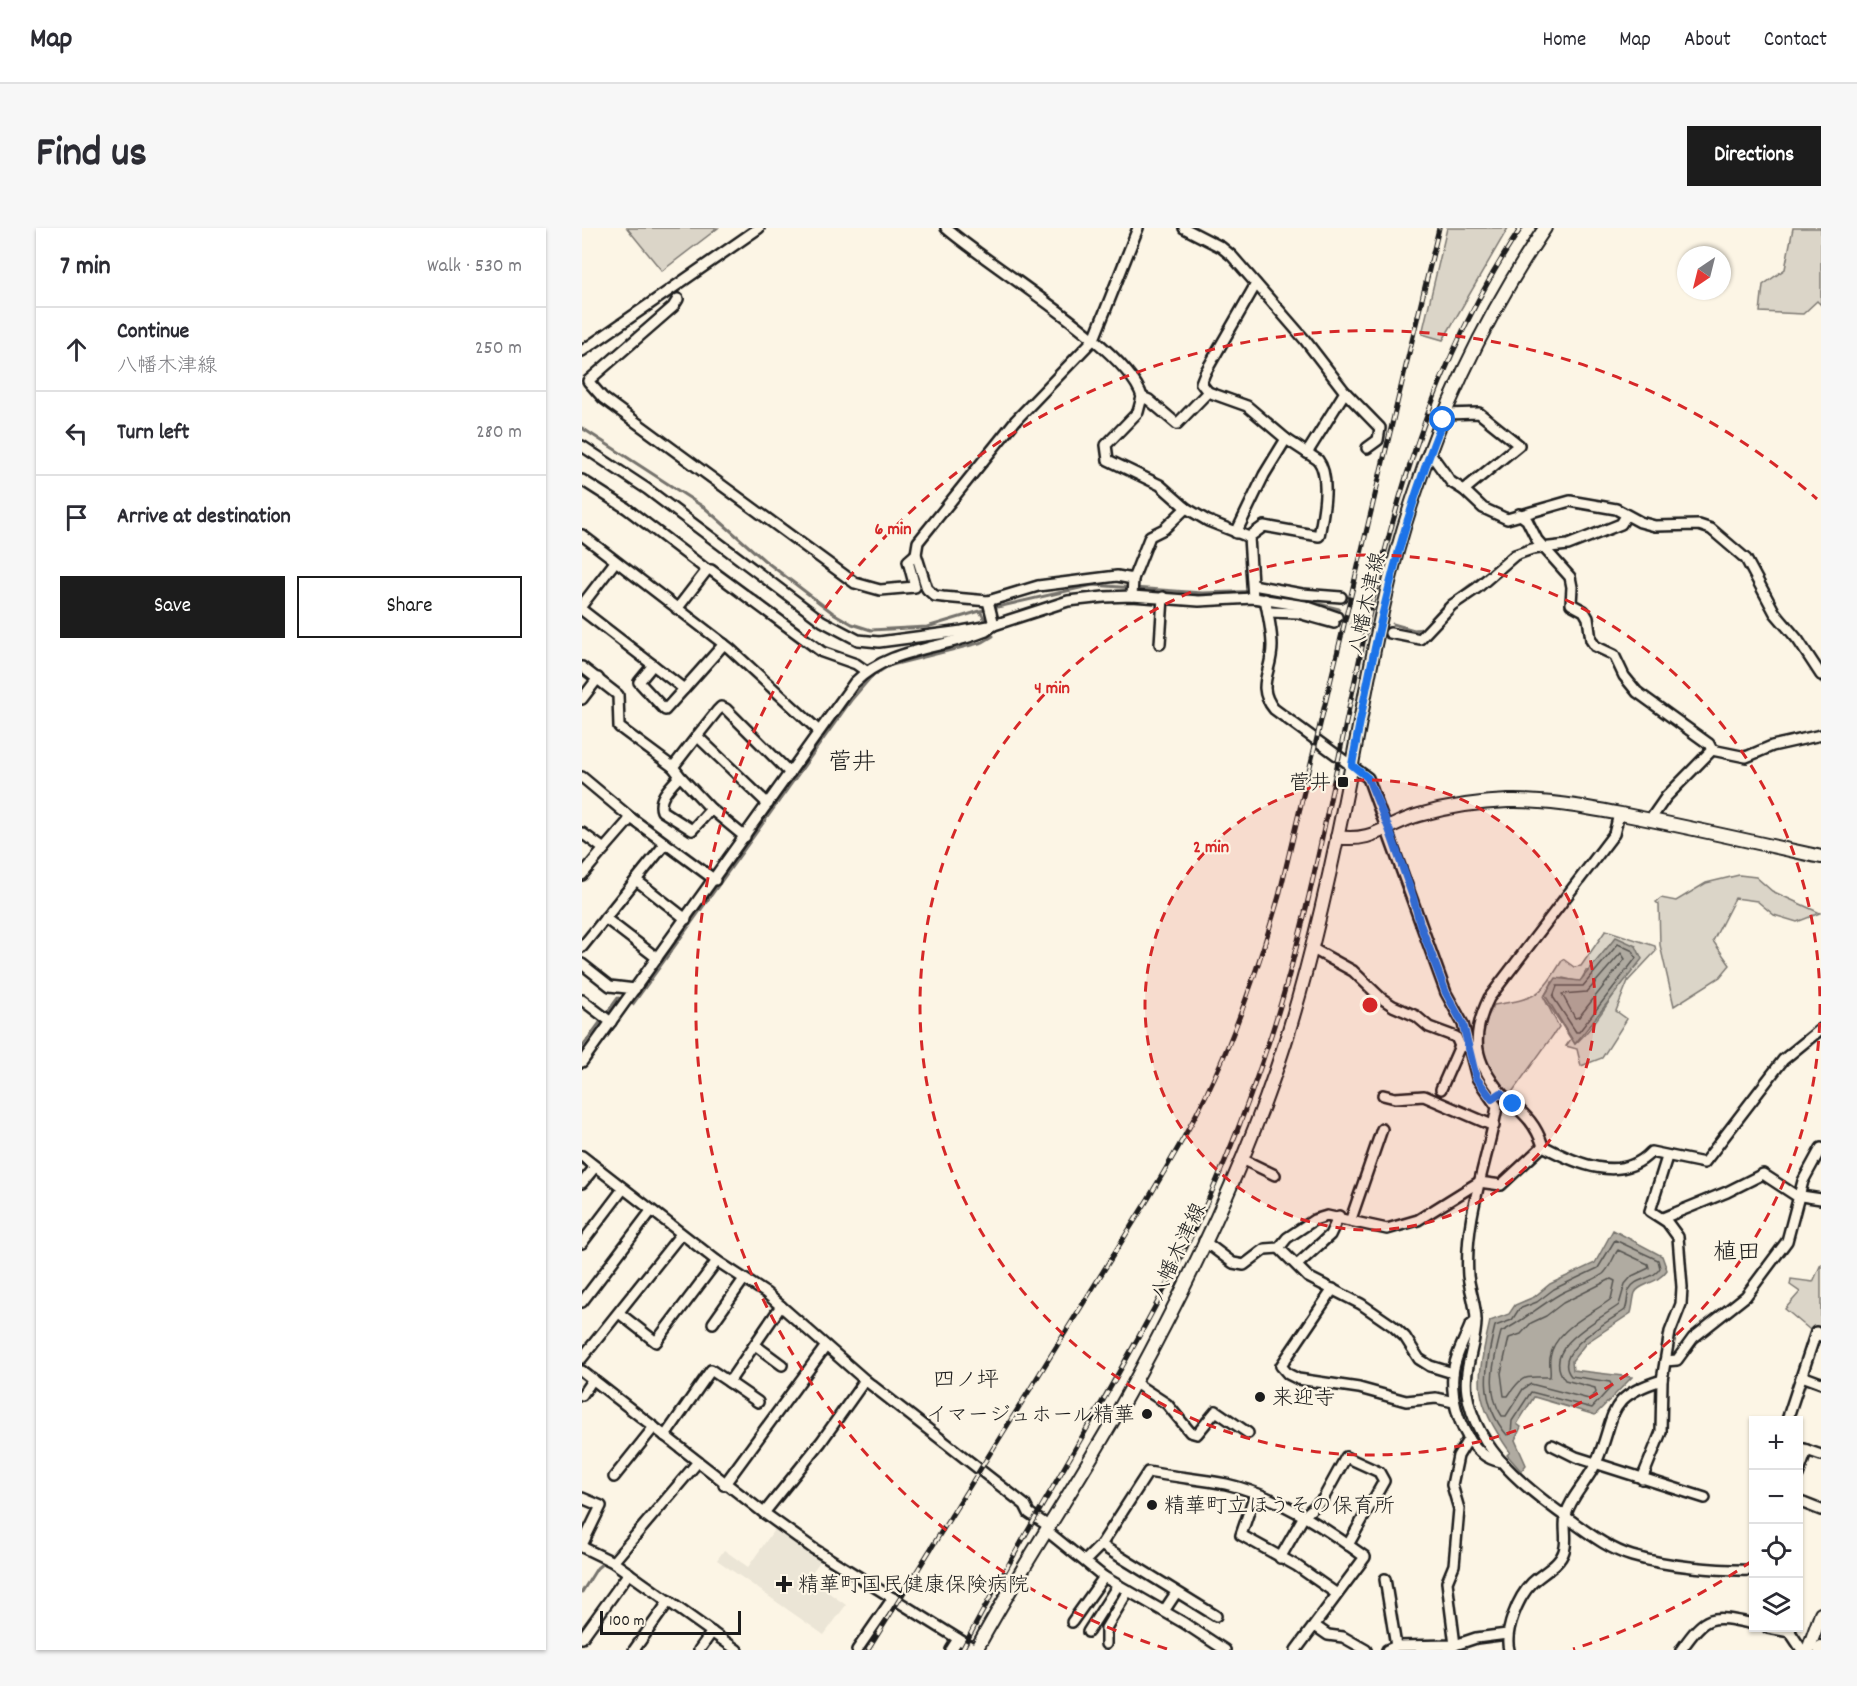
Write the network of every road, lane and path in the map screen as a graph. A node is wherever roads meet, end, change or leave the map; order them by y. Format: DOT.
graph roads {
  1 [pos="759,228"];
  2 [pos="946,228"];
  3 [pos="1138,228"];
  4 [pos="1184,228"];
  5 [pos="1545,228"];
  6 [pos="1256,284"];
  7 [pos="678,299"];
  8 [pos="1095,339"];
  9 [pos="582,351"];
  10 [pos="1208,392"];
  11 [pos="1345,392"];
  12 [pos="1142,397"];
  13 [pos="1445,414"];
  14 [pos="1286,440"];
  15 [pos="582,446"];
  16 [pos="1367,448"];
  17 [pos="1307,453"];
  18 [pos="1430,453"];
  19 [pos="582,480"];
  20 [pos="1464,490"];
  21 [pos="1186,508"];
  22 [pos="1519,514"];
  23 [pos="1624,520"];
  24 [pos="1236,533"];
  25 [pos="582,535"];
  26 [pos="1249,537"];
  27 [pos="1544,548"];
  28 [pos="916,554"];
  29 [pos="615,562"];
  30 [pos="707,570"];
  31 [pos="1132,580"];
  32 [pos="1253,591"];
  33 [pos="1132,593"];
  34 [pos="1163,597"];
  35 [pos="1341,597"];
  36 [pos="1265,599"];
  37 [pos="582,604"];
  38 [pos="988,604"];
  39 [pos="677,609"];
  40 [pos="582,610"];
  41 [pos="1268,612"];
  42 [pos="993,621"];
  43 [pos="1390,633"];
  44 [pos="724,644"];
  45 [pos="1160,644"];
  46 [pos="653,665"];
  47 [pos="582,667"];
  48 [pos="866,671"];
  49 [pos="1821,675"];
  50 [pos="598,678"];
  51 [pos="684,689"];
  52 [pos="582,699"];
  53 [pos="819,731"];
  54 [pos="1821,735"];
  55 [pos="697,736"];
  56 [pos="1712,750"];
  57 [pos="1352,765"];
  58 [pos="673,767"];
  59 [pos="790,773"];
  60 [pos="680,776"];
  61 [pos="582,777"];
  62 [pos="768,804"];
  63 [pos="711,809"];
  64 [pos="1619,814"];
  65 [pos="631,818"];
  66 [pos="1650,820"];
  67 [pos="1389,829"];
  68 [pos="582,833"];
  69 [pos="745,837"];
  70 [pos="1337,837"];
  71 [pos="665,844"];
  72 [pos="604,849"];
  73 [pos="1821,857"];
  74 [pos="582,874"];
  75 [pos="636,880"];
  76 [pos="715,880"];
  77 [pos="605,918"];
  78 [pos="686,919"];
  79 [pos="582,947"];
  80 [pos="1313,949"];
  81 [pos="657,958"];
  82 [pos="582,964"];
  83 [pos="635,988"];
  84 [pos="582,1000"];
  85 [pos="610,1021"];
  86 [pos="1821,1029"];
  87 [pos="1465,1046"];
  88 [pos="582,1062"];
  89 [pos="1441,1089"];
  90 [pos="1501,1093"];
  91 [pos="1383,1095"];
  92 [pos="1492,1099"];
  93 [pos="1494,1126"];
  94 [pos="1382,1129"];
  95 [pos="1543,1146"];
  96 [pos="1821,1148"];
  97 [pos="582,1156"];
  98 [pos="1667,1156"];
  99 [pos="1242,1159"];
  100 [pos="595,1167"];
  101 [pos="1275,1175"];
  102 [pos="1479,1182"];
  103 [pos="582,1183"];
  104 [pos="623,1189"];
  105 [pos="1798,1196"];
  106 [pos="1821,1199"];
  107 [pos="651,1211"];
  108 [pos="1339,1216"];
  109 [pos="1663,1218"];
  110 [pos="1351,1219"];
  111 [pos="681,1234"];
  112 [pos="1204,1241"];
  113 [pos="582,1243"];
  114 [pos="1279,1248"];
  115 [pos="717,1261"];
  116 [pos="1297,1264"];
  117 [pos="744,1279"];
  118 [pos="1333,1289"];
  119 [pos="582,1302"];
  120 [pos="781,1306"];
  121 [pos="619,1313"];
  122 [pos="1476,1321"];
  123 [pos="713,1323"];
  124 [pos="1821,1335"];
  125 [pos="755,1345"];
  126 [pos="826,1346"];
  127 [pos="582,1358"];
  128 [pos="1665,1361"];
  129 [pos="782,1365"];
  130 [pos="582,1371"];
  131 [pos="1453,1373"];
  132 [pos="1802,1377"];
  133 [pos="593,1380"];
  134 [pos="866,1380"];
  135 [pos="1662,1380"];
  136 [pos="729,1382"];
  137 [pos="1135,1383"];
  138 [pos="1821,1383"];
  139 [pos="582,1395"];
  140 [pos="758,1402"];
  141 [pos="1454,1402"];
  142 [pos="1788,1416"];
  143 [pos="654,1427"];
  144 [pos="1248,1433"];
  145 [pos="665,1436"];
  146 [pos="1469,1438"];
  147 [pos="1552,1445"];
  148 [pos="1803,1448"];
  149 [pos="1821,1455"];
  150 [pos="1502,1462"];
  151 [pos="697,1463"];
  152 [pos="1596,1463"];
  153 [pos="614,1477"];
  154 [pos="1641,1479"];
  155 [pos="724,1485"];
  156 [pos="1255,1494"];
  157 [pos="582,1498"];
  158 [pos="1705,1498"];
  159 [pos="1803,1503"];
  160 [pos="1821,1510"];
  161 [pos="764,1514"];
  162 [pos="1304,1516"];
  163 [pos="1565,1516"];
  164 [pos="1048,1529"];
  165 [pos="1101,1545"];
  166 [pos="1348,1545"];
  167 [pos="582,1546"];
  168 [pos="1280,1558"];
  169 [pos="1084,1561"];
  170 [pos="613,1562"];
  171 [pos="1749,1570"];
  172 [pos="630,1573"];
  173 [pos="1104,1577"];
  174 [pos="1385,1579"];
  175 [pos="1118,1585"];
  176 [pos="1128,1591"];
  177 [pos="1176,1593"];
  178 [pos="1337,1594"];
  179 [pos="893,1598"];
  180 [pos="669,1601"];
  181 [pos="1164,1611"];
  182 [pos="1821,1614"];
  183 [pos="1216,1616"];
  184 [pos="1072,1622"];
  185 [pos="1749,1623"];
  186 [pos="1315,1626"];
  187 [pos="712,1632"];
  188 [pos="1088,1632"];
  189 [pos="1792,1632"];
  190 [pos="1507,1634"];
  191 [pos="582,1638"];
  192 [pos="958,1639"];
  193 [pos="1211,1640"];
  194 [pos="1106,1644"];
  195 [pos="1452,1647"];
  196 [pos="1391,1648"];
  197 [pos="979,1649"];
  198 [pos="634,1650"];
  199 [pos="699,1650"];
  200 [pos="737,1650"];
  201 [pos="857,1650"];
  202 [pos="951,1650"];
  203 [pos="1204,1650"];
  204 [pos="1225,1650"];
  205 [pos="1296,1650"];
  206 [pos="1366,1650"];
  207 [pos="1509,1650"];
  208 [pos="1681,1650"];
  209 [pos="1802,1650"];
  210 [pos="1808,1650"];
  1 -- 9 [label="street"];
  2 -- 8 [label="street"];
  3 -- 8 [label="street"];
  4 -- 6 [label="street"];
  5 -- 13 [label="main road, 八幡木津線"];
  6 -- 10 [label="street"];
  6 -- 11 [label="street"];
  7 -- 28 [label="street"];
  8 -- 12 [label="street"];
  8 -- 28 [label="street"];
  10 -- 12 [label="street"];
  10 -- 14 [label="street"];
  11 -- 16 [label="street"];
  11 -- 17 [label="street"];
  12 -- 21 [label="street"];
  13 -- 18 [label="main road, 八幡木津線"];
  13 -- 20 [label="street"];
  14 -- 17 [label="street"];
  14 -- 24 [label="street"];
  15 -- 42 [label="street"];
  17 -- 26 [label="street"];
  18 -- 20 [label="street"];
  18 -- 57 [label="main road, 八幡木津線"];
  19 -- 30 [label="street"];
  20 -- 22 [label="street"];
  21 -- 24 [label="street"];
  21 -- 31 [label="street"];
  22 -- 23 [label="street"];
  22 -- 27 [label="street"];
  23 -- 27 [label="street"];
  23 -- 49 [label="street"];
  24 -- 26 [label="street"];
  25 -- 29 [label="street"];
  26 -- 32 [label="street"];
  27 -- 43 [label="street"];
  27 -- 56 [label="street"];
  28 -- 38 [label="street"];
  29 -- 37 [label="street"];
  29 -- 39 [label="street"];
  30 -- 39 [label="street"];
  30 -- 48 [label="street"];
  31 -- 33 [label="street"];
  31 -- 38 [label="street"];
  32 -- 34 [label="street"];
  32 -- 35 [label="street"];
  32 -- 36 [label="street"];
  33 -- 34 [label="street"];
  33 -- 42 [label="street"];
  34 -- 45 [label="street"];
  36 -- 41 [label="street"];
  36 -- 41 [label="street"];
  38 -- 42 [label="street"];
  39 -- 44 [label="street"];
  40 -- 46 [label="street"];
  41 -- 57 [label="street"];
  42 -- 48 [label="street"];
  44 -- 51 [label="street"];
  44 -- 53 [label="street"];
  46 -- 51 [label="street"];
  46 -- 51 [label="street"];
  47 -- 50 [label="street"];
  48 -- 53 [label="street"];
  50 -- 52 [label="street"];
  50 -- 58 [label="street"];
  53 -- 59 [label="street"];
  54 -- 56 [label="street"];
  55 -- 58 [label="street"];
  55 -- 59 [label="street"];
  55 -- 62 [label="street"];
  56 -- 66 [label="street"];
  57 -- 67 [label="street"];
  57 -- 70 [label="main road, 八幡木津線"];
  58 -- 60 [label="street"];
  59 -- 62 [label="street"];
  60 -- 63 [label="street"];
  60 -- 63 [label="street"];
  61 -- 65 [label="street"];
  62 -- 69 [label="street"];
  63 -- 69 [label="street"];
  64 -- 66 [label="main road"];
  64 -- 67 [label="main road"];
  64 -- 90 [label="street"];
  65 -- 71 [label="street"];
  65 -- 72 [label="street"];
  66 -- 73 [label="main road"];
  67 -- 70 [label="main road"];
  67 -- 87 [label="street"];
  68 -- 72 [label="street"];
  69 -- 76 [label="street"];
  70 -- 80 [label="main road, 八幡木津線"];
  71 -- 75 [label="street"];
  71 -- 76 [label="street"];
  72 -- 74 [label="street"];
  75 -- 77 [label="street"];
  75 -- 78 [label="street"];
  76 -- 78 [label="street"];
  77 -- 79 [label="street"];
  77 -- 81 [label="street"];
  78 -- 81 [label="street"];
  80 -- 87 [label="street"];
  80 -- 99 [label="main road, 八幡木津線"];
  81 -- 83 [label="street"];
  82 -- 83 [label="street"];
  83 -- 85 [label="street"];
  84 -- 85 [label="street"];
  85 -- 88 [label="street"];
  86 -- 98 [label="street"];
  87 -- 89 [label="street"];
  87 -- 92 [label="street"];
  90 -- 92 [label="street"];
  90 -- 95 [label="street"];
  91 -- 93 [label="street"];
  92 -- 93 [label="street"];
  93 -- 102 [label="street"];
  94 -- 110 [label="street"];
  95 -- 98 [label="street"];
  95 -- 102 [label="street"];
  96 -- 105 [label="street"];
  97 -- 100 [label="street"];
  98 -- 109 [label="street"];
  99 -- 101 [label="street"];
  99 -- 112 [label="main road, 八幡木津線"];
  100 -- 103 [label="street"];
  100 -- 104 [label="street"];
  102 -- 110 [label="street"];
  102 -- 122 [label="street"];
  104 -- 107 [label="street"];
  104 -- 113 [label="street"];
  105 -- 106 [label="street"];
  105 -- 109 [label="street"];
  105 -- 128 [label="street"];
  107 -- 111 [label="street"];
  107 -- 119 [label="street"];
  108 -- 110 [label="street"];
  108 -- 114 [label="street"];
  108 -- 116 [label="street"];
  109 -- 128 [label="street"];
  111 -- 115 [label="street"];
  111 -- 121 [label="street"];
  112 -- 114 [label="street"];
  112 -- 137 [label="main road, 八幡木津線"];
  114 -- 116 [label="street"];
  115 -- 117 [label="street"];
  115 -- 121 [label="street"];
  116 -- 118 [label="street"];
  117 -- 120 [label="street"];
  117 -- 123 [label="street"];
  118 -- 131 [label="street"];
  118 -- 141 [label="street"];
  120 -- 125 [label="street"];
  120 -- 126 [label="street"];
  121 -- 127 [label="street"];
  122 -- 131 [label="street"];
  122 -- 150 [label="street"];
  124 -- 132 [label="street"];
  125 -- 129 [label="street"];
  125 -- 136 [label="street"];
  126 -- 134 [label="street"];
  126 -- 155 [label="street"];
  128 -- 135 [label="street"];
  130 -- 133 [label="street"];
  131 -- 141 [label="street"];
  132 -- 138 [label="street"];
  132 -- 142 [label="street"];
  133 -- 139 [label="street"];
  133 -- 143 [label="street"];
  134 -- 161 [label="street"];
  134 -- 164 [label="street"];
  135 -- 152 [label="street"];
  135 -- 154 [label="street"];
  136 -- 140 [label="street"];
  136 -- 145 [label="street"];
  137 -- 144 [label="street"];
  137 -- 164 [label="main road, 八幡木津線"];
  141 -- 146 [label="street"];
  143 -- 145 [label="street"];
  143 -- 153 [label="street"];
  145 -- 151 [label="street"];
  146 -- 150 [label="street"];
  146 -- 195 [label="street"];
  147 -- 152 [label="street"];
  148 -- 149 [label="street"];
  150 -- 163 [label="street"];
  151 -- 155 [label="street"];
  151 -- 170 [label="street"];
  152 -- 154 [label="street"];
  152 -- 163 [label="street"];
  154 -- 158 [label="street"];
  155 -- 161 [label="street"];
  156 -- 162 [label="street"];
  156 -- 165 [label="street"];
  156 -- 168 [label="street"];
  157 -- 167 [label="street"];
  159 -- 160 [label="street"];
  161 -- 179 [label="street"];
  162 -- 166 [label="street"];
  162 -- 166 [label="street"];
  162 -- 168 [label="street"];
  163 -- 171 [label="street"];
  163 -- 190 [label="street"];
  164 -- 169 [label="street"];
  164 -- 197 [label="main road, 八幡木津線"];
  165 -- 169 [label="street"];
  165 -- 177 [label="street"];
  166 -- 178 [label="street"];
  167 -- 170 [label="street"];
  168 -- 178 [label="street"];
  169 -- 173 [label="street"];
  170 -- 172 [label="street"];
  172 -- 180 [label="street"];
  172 -- 191 [label="street"];
  173 -- 175 [label="street"];
  173 -- 184 [label="street"];
  174 -- 196 [label="street"];
  175 -- 176 [label="street"];
  175 -- 188 [label="street"];
  176 -- 181 [label="street"];
  176 -- 194 [label="street"];
  177 -- 181 [label="street"];
  177 -- 183 [label="street"];
  178 -- 186 [label="street"];
  179 -- 192 [label="street"];
  179 -- 201 [label="street"];
  180 -- 187 [label="street"];
  180 -- 198 [label="street"];
  181 -- 193 [label="street"];
  182 -- 210 [label="main road"];
  185 -- 208 [label="street"];
  186 -- 205 [label="street"];
  186 -- 206 [label="street"];
  187 -- 199 [label="street"];
  187 -- 200 [label="street"];
  189 -- 209 [label="street"];
  190 -- 195 [label="street"];
  190 -- 207 [label="street"];
  192 -- 197 [label="street"];
  192 -- 202 [label="street"];
  193 -- 203 [label="street"];
  193 -- 204 [label="street"];
  195 -- 196 [label="street"];
}
